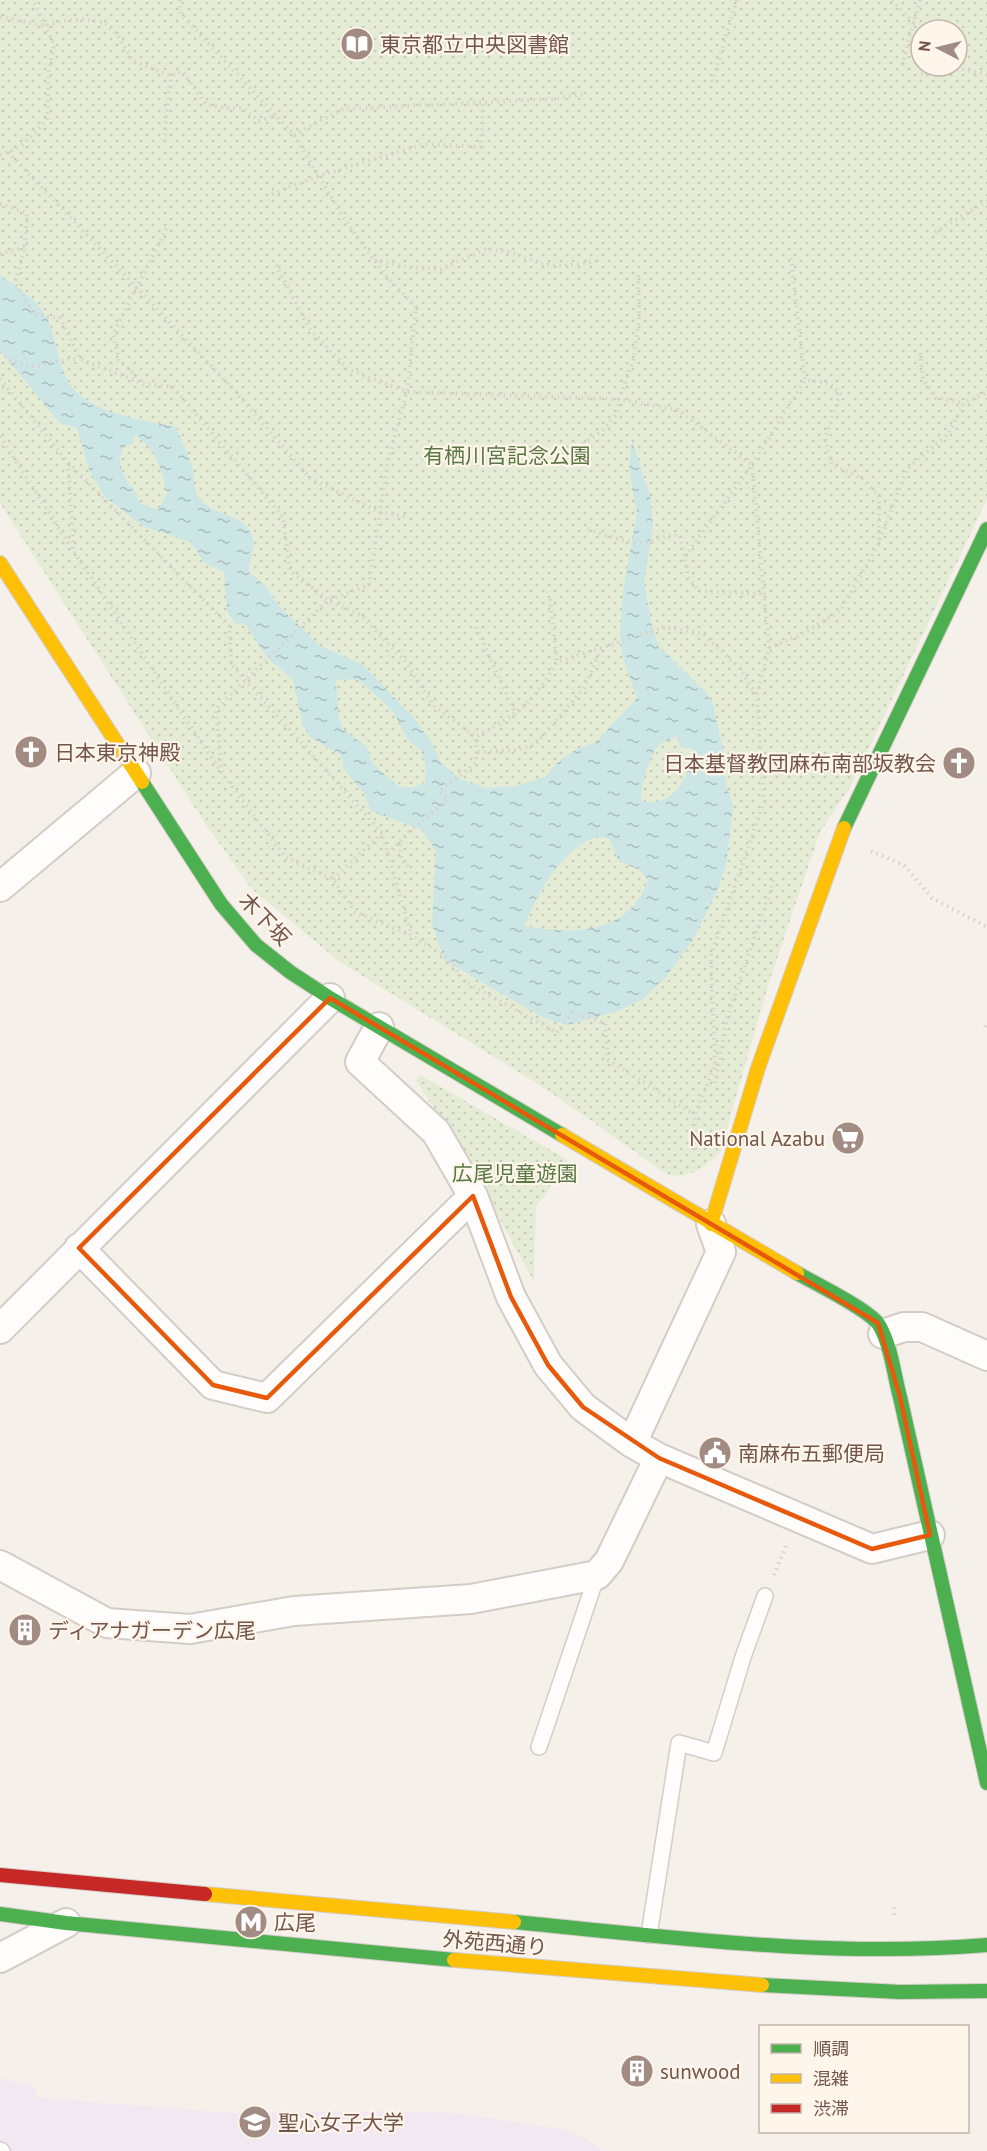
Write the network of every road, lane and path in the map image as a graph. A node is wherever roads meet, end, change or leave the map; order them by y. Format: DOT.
graph roads {
  1 [pos="33,0"];
  2 [pos="180,0"];
  3 [pos="737,0"];
  4 [pos="892,0"];
  5 [pos="920,0"];
  6 [pos="0,17"];
  7 [pos="916,18"];
  8 [pos="909,19"];
  9 [pos="46,26"];
  10 [pos="909,41"];
  11 [pos="902,65"];
  12 [pos="969,71"];
  13 [pos="987,74"];
  14 [pos="171,76"];
  15 [pos="712,82"];
  16 [pos="582,94"];
  17 [pos="483,102"];
  18 [pos="276,115"];
  19 [pos="294,135"];
  20 [pos="164,141"];
  21 [pos="8,152"];
  22 [pos="0,155"];
  23 [pos="318,176"];
  24 [pos="273,194"];
  25 [pos="987,201"];
  26 [pos="0,204"];
  27 [pos="168,225"];
  28 [pos="935,232"];
  29 [pos="25,248"];
  30 [pos="0,254"];
  31 [pos="791,258"];
  32 [pos="375,260"];
  33 [pos="597,261"];
  34 [pos="276,265"];
  35 [pos="638,272"];
  36 [pos="136,290"];
  37 [pos="0,352"];
  38 [pos="920,353"];
  39 [pos="80,359"];
  40 [pos="0,379"];
  41 [pos="805,380"];
  42 [pos="144,384"];
  43 [pos="407,392"];
  44 [pos="987,392"];
  45 [pos="619,399"];
  46 [pos="964,403"];
  47 [pos="0,436"];
  48 [pos="544,456"];
  49 [pos="68,462"];
  50 [pos="752,465"];
  51 [pos="380,512"];
  52 [pos="408,517"];
  53 [pos="588,529"];
  54 [pos="987,529"];
  55 [pos="879,543"];
  56 [pos="74,552"];
  57 [pos="685,556"];
  58 [pos="0,563"];
  59 [pos="764,594"];
  60 [pos="550,599"];
  61 [pos="328,600"];
  62 [pos="477,627"];
  63 [pos="769,648"];
  64 [pos="601,649"];
  65 [pos="557,662"];
  66 [pos="245,679"];
  67 [pos="757,695"];
  68 [pos="516,715"];
  69 [pos="476,737"];
  70 [pos="478,752"];
  71 [pos="136,773"];
  72 [pos="222,774"];
  73 [pos="381,833"];
  74 [pos="840,837"];
  75 [pos="400,844"];
  76 [pos="388,854"];
  77 [pos="411,870"];
  78 [pos="333,879"];
  79 [pos="774,879"];
  80 [pos="0,887"];
  81 [pos="987,927"];
  82 [pos="411,935"];
  83 [pos="330,998"];
  84 [pos="987,1022"];
  85 [pos="379,1027"];
  86 [pos="985,1027"];
  87 [pos="714,1087"];
  88 [pos="473,1196"];
  89 [pos="711,1224"];
  90 [pos="79,1248"];
  91 [pos="0,1329"];
  92 [pos="883,1334"];
  93 [pos="987,1356"];
  94 [pos="632,1443"];
  95 [pos="659,1458"];
  96 [pos="798,1517"];
  97 [pos="930,1535"];
  98 [pos="0,1565"];
  99 [pos="597,1575"];
  100 [pos="765,1596"];
  101 [pos="539,1747"];
  102 [pos="987,1783"];
  103 [pos="0,1875"];
  104 [pos="0,1914"];
  105 [pos="66,1923"];
  106 [pos="649,1935"];
  107 [pos="987,1945"];
  108 [pos="0,1958"];
  109 [pos="987,1991"];
  1 -- 9 [label="path"];
  2 -- 18 [label="path"];
  3 -- 15 [label="path"];
  4 -- 8 [label="path"];
  5 -- 7 [label="path"];
  6 -- 9 [label="path"];
  9 -- 14 [label="path"];
  9 -- 21 [label="path"];
  10 -- 11 [label="path"];
  12 -- 13 [label="path"];
  14 -- 18 [label="path"];
  14 -- 20 [label="path"];
  16 -- 17 [label="path"];
  17 -- 19 [label="path"];
  17 -- 23 [label="path"];
  18 -- 19 [label="path"];
  19 -- 23 [label="path"];
  21 -- 22 [label="path"];
  21 -- 36 [label="path"];
  23 -- 24 [label="path"];
  23 -- 32 [label="path"];
  25 -- 28 [label="path"];
  26 -- 29 [label="path"];
  27 -- 36 [label="path"];
  29 -- 30 [label="path"];
  29 -- 39 [label="path"];
  31 -- 41 [label="path"];
  32 -- 33 [label="path"];
  32 -- 43 [label="path"];
  34 -- 43 [label="path"];
  35 -- 45 [label="path"];
  36 -- 42 [label="path"];
  36 -- 51 [label="path"];
  37 -- 39 [label="path"];
  38 -- 46 [label="path"];
  39 -- 42 [label="path"];
  40 -- 49 [label="path"];
  41 -- 50 [label="path"];
  41 -- 55 [label="path"];
  42 -- 61 [label="path"];
  43 -- 45 [label="path"];
  43 -- 51 [label="path"];
  44 -- 46 [label="path"];
  45 -- 48 [label="path"];
  45 -- 50 [label="path"];
  46 -- 55 [label="path"];
  47 -- 56 [label="path"];
  49 -- 56 [label="path"];
  49 -- 66 [label="path"];
  50 -- 57 [label="path"];
  50 -- 59 [label="path"];
  51 -- 52 [label="path"];
  51 -- 61 [label="path"];
  53 -- 57 [label="path"];
  54 -- 74 [label="street"];
  55 -- 63 [label="path"];
  56 -- 72 [label="path"];
  57 -- 59 [label="path"];
  58 -- 71 [label="street, 木下坂"];
  59 -- 63 [label="path"];
  60 -- 65 [label="path"];
  61 -- 66 [label="path"];
  61 -- 69 [label="path"];
  62 -- 68 [label="path"];
  63 -- 67 [label="path"];
  64 -- 65 [label="path"];
  64 -- 67 [label="path"];
  64 -- 70 [label="path"];
  65 -- 68 [label="path"];
  66 -- 72 [label="path"];
  66 -- 73 [label="path"];
  67 -- 82 [label="path"];
  68 -- 69 [label="path"];
  69 -- 70 [label="path"];
  70 -- 75 [label="path"];
  71 -- 80 [label="street"];
  71 -- 83 [label="street, 木下坂"];
  72 -- 78 [label="path"];
  73 -- 76 [label="path"];
  73 -- 78 [label="path"];
  74 -- 81 [label="path"];
  74 -- 89 [label="street"];
  75 -- 76 [label="path"];
  75 -- 77 [label="path"];
  76 -- 82 [label="path"];
  78 -- 82 [label="path"];
  79 -- 87 [label="path"];
  83 -- 85 [label="street, 木下坂"];
  83 -- 90 [label="street"];
  84 -- 86 [label="path"];
  85 -- 88 [label="street"];
  85 -- 89 [label="street, 木下坂"];
  88 -- 90 [label="street"];
  88 -- 94 [label="street"];
  89 -- 92 [label="street, 木下坂"];
  89 -- 94 [label="street"];
  90 -- 91 [label="street"];
  92 -- 93 [label="street"];
  92 -- 97 [label="street"];
  94 -- 95 [label="street"];
  95 -- 96 [label="street"];
  95 -- 99 [label="street"];
  96 -- 97 [label="street"];
  96 -- 100 [label="path"];
  97 -- 102 [label="street"];
  98 -- 99 [label="street"];
  99 -- 101 [label="lane"];
  100 -- 106 [label="lane"];
  103 -- 106 [label="street, 外苑西通り"];
  104 -- 105 [label="street, 外苑西通り"];
  105 -- 108 [label="street"];
  105 -- 109 [label="street, 外苑西通り"];
  106 -- 107 [label="street, 外苑西通り"];
}
